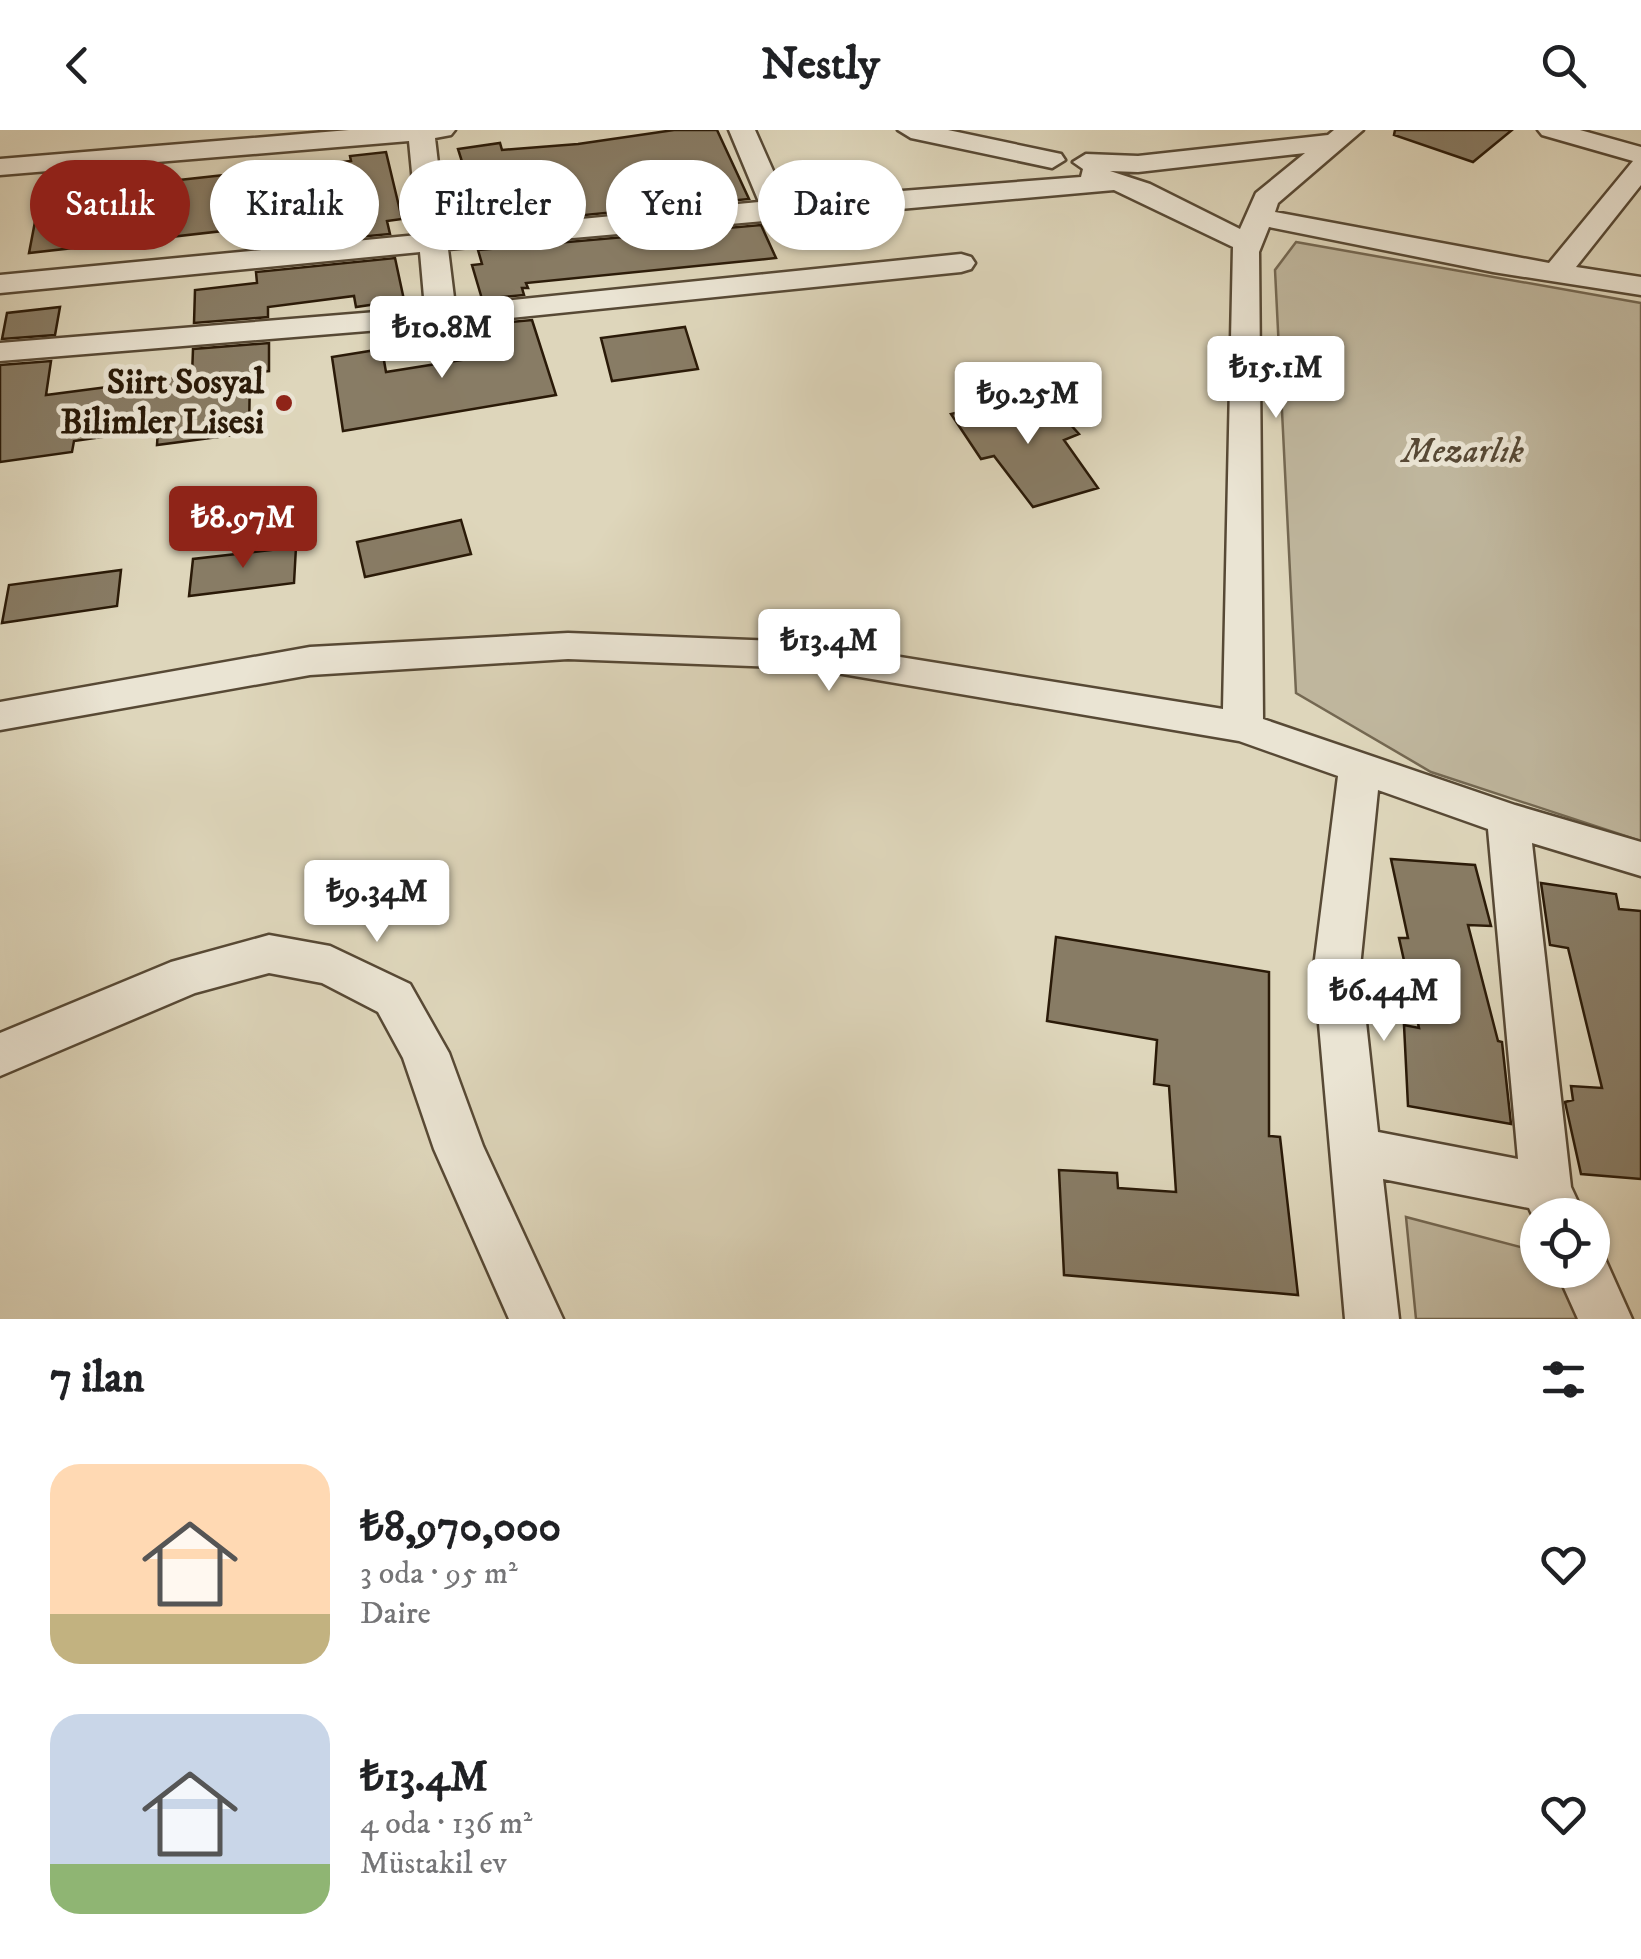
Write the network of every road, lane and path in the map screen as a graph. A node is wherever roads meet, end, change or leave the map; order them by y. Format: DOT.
graph roads {
  1 [pos="742,130"];
  2 [pos="911,130"];
  3 [pos="1551,130"];
  4 [pos="431,131"];
  5 [pos="1343,136"];
  6 [pos="1641,154"];
  7 [pos="431,160"];
  8 [pos="1052,160"];
  9 [pos="0,167"];
  10 [pos="758,167"];
  11 [pos="1641,167"];
  12 [pos="1116,182"];
  13 [pos="905,199"];
  14 [pos="758,211"];
  15 [pos="586,227"];
  16 [pos="1254,231"];
  17 [pos="399,244"];
  18 [pos="433,250"];
  19 [pos="961,263"];
  20 [pos="1558,271"];
  21 [pos="0,284"];
  22 [pos="1641,286"];
  23 [pos="441,316"];
  24 [pos="0,352"];
  25 [pos="0,716"];
  26 [pos="1243,727"];
  27 [pos="1360,768"];
  28 [pos="1508,819"];
  29 [pos="1641,860"];
  30 [pos="0,1056"];
  31 [pos="1355,1150"];
  32 [pos="1540,1198"];
  33 [pos="1552,1198"];
  34 [pos="1591,1288"];
  35 [pos="536,1319"];
  36 [pos="1372,1319"];
  37 [pos="1604,1319"];
  1 -- 10 [label="street"];
  2 -- 8 [label="street"];
  3 -- 6 [label="street"];
  4 -- 7 [label="street"];
  4 -- 9 [label="street"];
  5 -- 8 [label="street"];
  5 -- 16 [label="street"];
  8 -- 12 [label="street"];
  11 -- 20 [label="street"];
  12 -- 13 [label="street"];
  12 -- 16 [label="street"];
  14 -- 15 [label="street"];
  16 -- 20 [label="street"];
  16 -- 26 [label="street"];
  17 -- 21 [label="street"];
  18 -- 23 [label="street"];
  19 -- 23 [label="street"];
  20 -- 22 [label="street"];
  23 -- 24 [label="street"];
  25 -- 26 [label="street"];
  26 -- 27 [label="street"];
  27 -- 28 [label="street"];
  27 -- 31 [label="street"];
  28 -- 29 [label="street"];
  28 -- 33 [label="street"];
  30 -- 35 [label="street"];
  31 -- 32 [label="street"];
  31 -- 36 [label="street"];
  34 -- 37 [label="street"];
}
